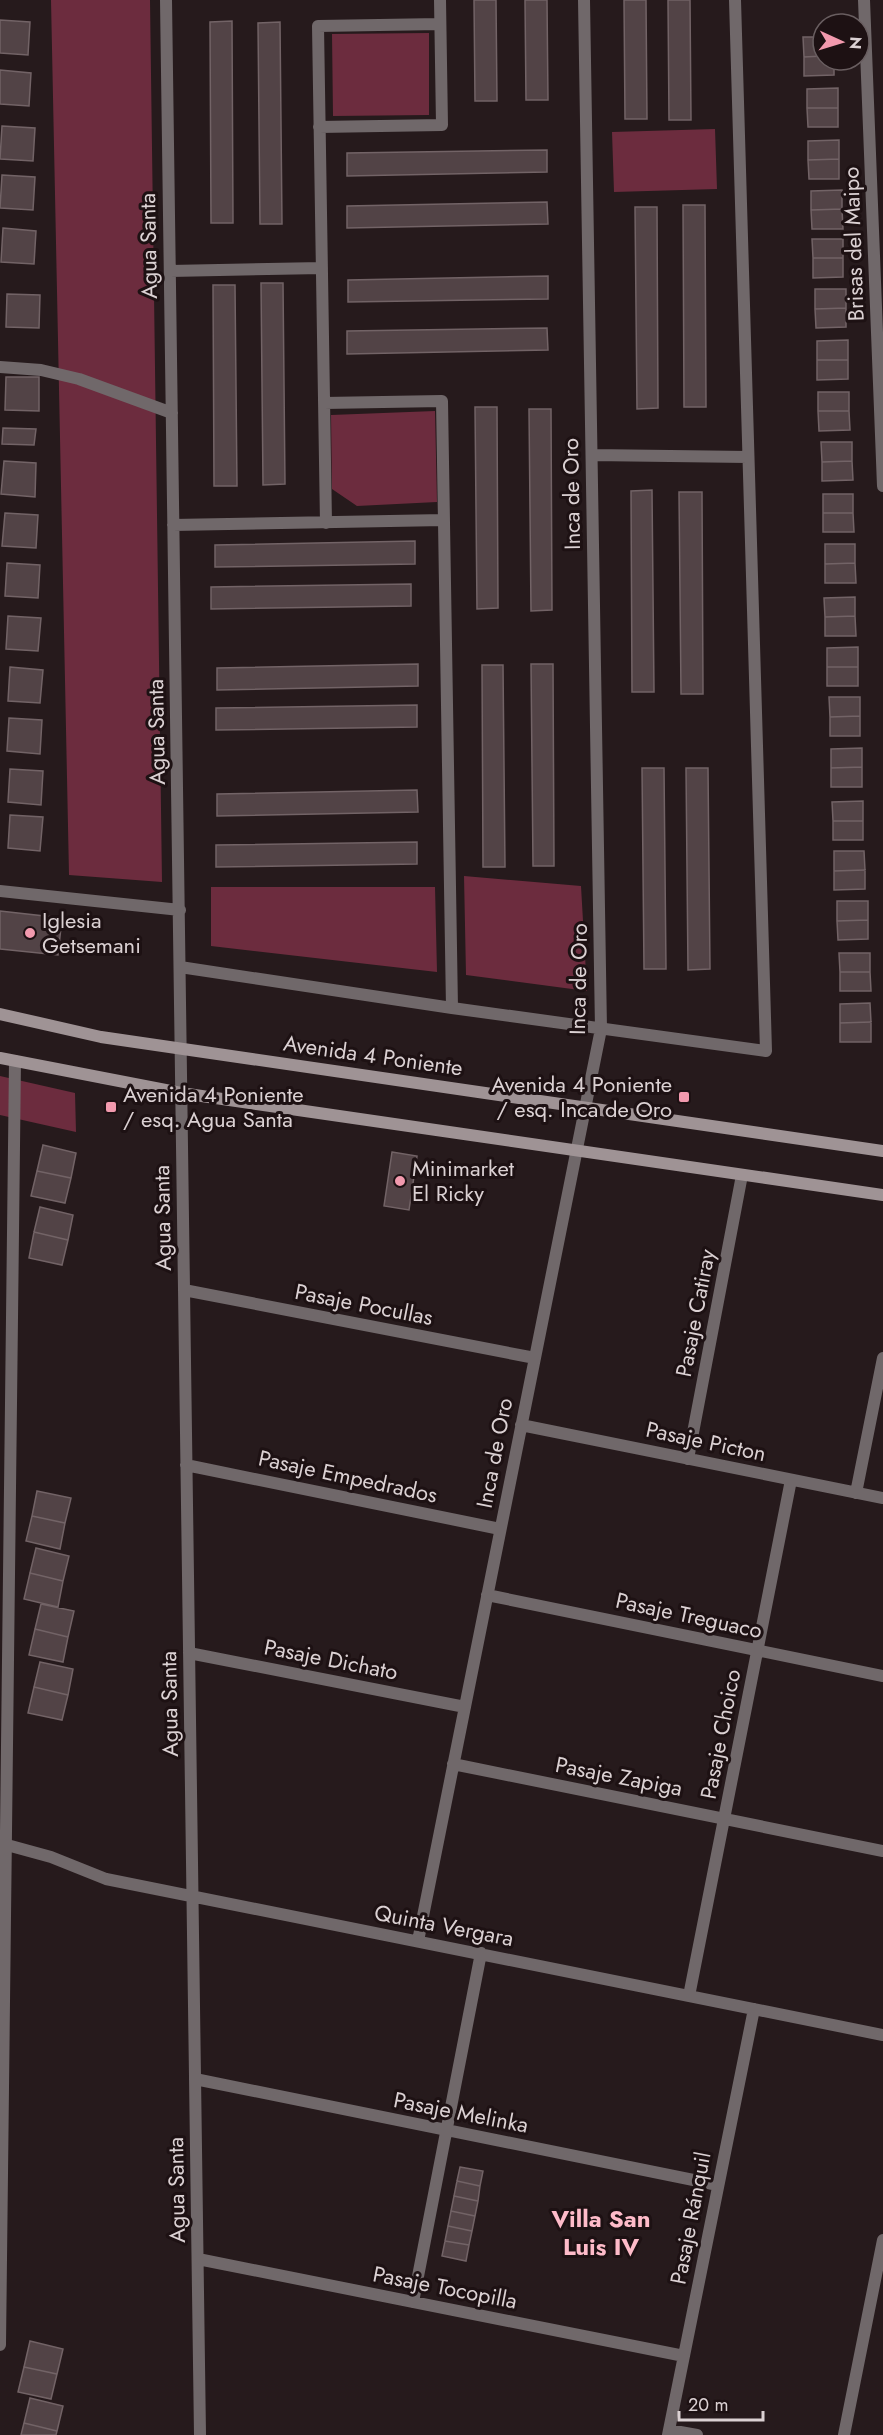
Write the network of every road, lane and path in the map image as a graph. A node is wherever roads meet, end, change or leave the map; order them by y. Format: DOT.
graph roads {
  1 [pos="166,0"];
  2 [pos="440,0"];
  3 [pos="584,0"];
  4 [pos="735,0"];
  5 [pos="864,0"];
  6 [pos="440,24"];
  7 [pos="319,127"];
  8 [pos="877,183"];
  9 [pos="321,268"];
  10 [pos="170,270"];
  11 [pos="880,341"];
  12 [pos="0,367"];
  13 [pos="324,403"];
  14 [pos="172,413"];
  15 [pos="592,455"];
  16 [pos="748,457"];
  17 [pos="883,486"];
  18 [pos="444,520"];
  19 [pos="326,523"];
  20 [pos="173,525"];
  21 [pos="0,891"];
  22 [pos="180,910"];
  23 [pos="180,967"];
  24 [pos="452,1008"];
  25 [pos="0,1014"];
  26 [pos="601,1029"];
  27 [pos="180,1049"];
  28 [pos="0,1058"];
  29 [pos="15,1061"];
  30 [pos="181,1093"];
  31 [pos="586,1107"];
  32 [pos="577,1150"];
  33 [pos="883,1152"];
  34 [pos="742,1175"];
  35 [pos="883,1196"];
  36 [pos="184,1290"];
  37 [pos="883,1358"];
  38 [pos="535,1359"];
  39 [pos="521,1425"];
  40 [pos="688,1459"];
  41 [pos="186,1465"];
  42 [pos="791,1480"];
  43 [pos="856,1493"];
  44 [pos="883,1498"];
  45 [pos="500,1529"];
  46 [pos="487,1595"];
  47 [pos="757,1650"];
  48 [pos="189,1653"];
  49 [pos="883,1676"];
  50 [pos="465,1707"];
  51 [pos="453,1764"];
  52 [pos="724,1819"];
  53 [pos="2,1844"];
  54 [pos="883,1851"];
  55 [pos="192,1895"];
  56 [pos="418,1941"];
  57 [pos="481,1953"];
  58 [pos="689,1996"];
  59 [pos="754,2009"];
  60 [pos="883,2035"];
  61 [pos="195,2079"];
  62 [pos="446,2130"];
  63 [pos="718,2185"];
  64 [pos="883,2240"];
  65 [pos="198,2259"];
  66 [pos="413,2302"];
  67 [pos="0,2345"];
  68 [pos="684,2356"];
  69 [pos="669,2432"];
  70 [pos="202,2435"];
  71 [pos="697,2435"];
  72 [pos="844,2435"];
  1 -- 10 [label="street, Agua Santa"];
  2 -- 6 [label="street"];
  3 -- 15 [label="street, Inca de Oro"];
  4 -- 16 [label="street"];
  5 -- 8 [label="street, Brisas del Maipo"];
  6 -- 7 [label="street"];
  6 -- 7 [label="street"];
  7 -- 9 [label="street"];
  8 -- 11 [label="street, Brisas del Maipo"];
  9 -- 10 [label="street"];
  9 -- 13 [label="street"];
  10 -- 14 [label="street, Agua Santa"];
  11 -- 17 [label="street, Brisas del Maipo"];
  12 -- 14 [label="street"];
  13 -- 18 [label="street"];
  13 -- 19 [label="street"];
  14 -- 20 [label="street, Agua Santa"];
  15 -- 16 [label="street"];
  15 -- 26 [label="street, Inca de Oro"];
  16 -- 26 [label="street"];
  18 -- 19 [label="street"];
  18 -- 24 [label="street"];
  19 -- 20 [label="street"];
  20 -- 22 [label="street, Agua Santa"];
  21 -- 22 [label="street"];
  22 -- 23 [label="street, Agua Santa"];
  23 -- 24 [label="street"];
  23 -- 27 [label="street, Agua Santa"];
  24 -- 26 [label="street"];
  25 -- 27 [label="street, Avenida 4 Poniente"];
  26 -- 31 [label="street, Inca de Oro"];
  27 -- 30 [label="street, Agua Santa"];
  27 -- 31 [label="street, Avenida 4 Poniente"];
  28 -- 29 [label="street"];
  29 -- 30 [label="street"];
  29 -- 53 [label="street"];
  30 -- 32 [label="street"];
  30 -- 36 [label="street, Agua Santa"];
  31 -- 32 [label="street, Inca de Oro"];
  31 -- 33 [label="street, Avenida 4 Poniente"];
  32 -- 34 [label="street"];
  32 -- 38 [label="street, Inca de Oro"];
  34 -- 35 [label="street"];
  34 -- 40 [label="street, Pasaje Catiray"];
  36 -- 38 [label="street, Pasaje Pocullas"];
  36 -- 41 [label="street, Agua Santa"];
  37 -- 43 [label="street"];
  38 -- 39 [label="street, Inca de Oro"];
  39 -- 40 [label="street, Pasaje Picton"];
  39 -- 45 [label="street, Inca de Oro"];
  40 -- 42 [label="street, Pasaje Picton"];
  41 -- 45 [label="street, Pasaje Empedrados"];
  41 -- 48 [label="street, Agua Santa"];
  42 -- 43 [label="street, Pasaje Picton"];
  42 -- 47 [label="street, Pasaje Choico"];
  43 -- 44 [label="street, Pasaje Picton"];
  45 -- 46 [label="street, Inca de Oro"];
  46 -- 47 [label="street, Pasaje Treguaco"];
  46 -- 50 [label="street, Inca de Oro"];
  47 -- 49 [label="street, Pasaje Treguaco"];
  47 -- 52 [label="street, Pasaje Choico"];
  48 -- 50 [label="street, Pasaje Dichato"];
  48 -- 55 [label="street, Agua Santa"];
  50 -- 51 [label="street, Inca de Oro"];
  51 -- 52 [label="street, Pasaje Zapiga"];
  51 -- 56 [label="street, Inca de Oro"];
  52 -- 54 [label="street, Pasaje Zapiga"];
  52 -- 58 [label="street, Pasaje Choico"];
  53 -- 55 [label="street, Quinta Vergara"];
  53 -- 67 [label="street"];
  55 -- 56 [label="street, Quinta Vergara"];
  55 -- 61 [label="street, Agua Santa"];
  56 -- 57 [label="street, Quinta Vergara"];
  57 -- 58 [label="street, Quinta Vergara"];
  57 -- 62 [label="street"];
  58 -- 59 [label="street, Quinta Vergara"];
  59 -- 60 [label="street, Quinta Vergara"];
  59 -- 63 [label="street, Pasaje Ránquil"];
  61 -- 62 [label="street, Pasaje Melinka"];
  61 -- 65 [label="street, Agua Santa"];
  62 -- 63 [label="street, Pasaje Melinka"];
  62 -- 66 [label="street"];
  63 -- 68 [label="street, Pasaje Ránquil"];
  64 -- 72 [label="street"];
  65 -- 66 [label="street, Pasaje Tocopilla"];
  65 -- 70 [label="street, Agua Santa"];
  66 -- 68 [label="street, Pasaje Tocopilla"];
  68 -- 69 [label="street, Pasaje Ránquil"];
  69 -- 71 [label="street"];
}
